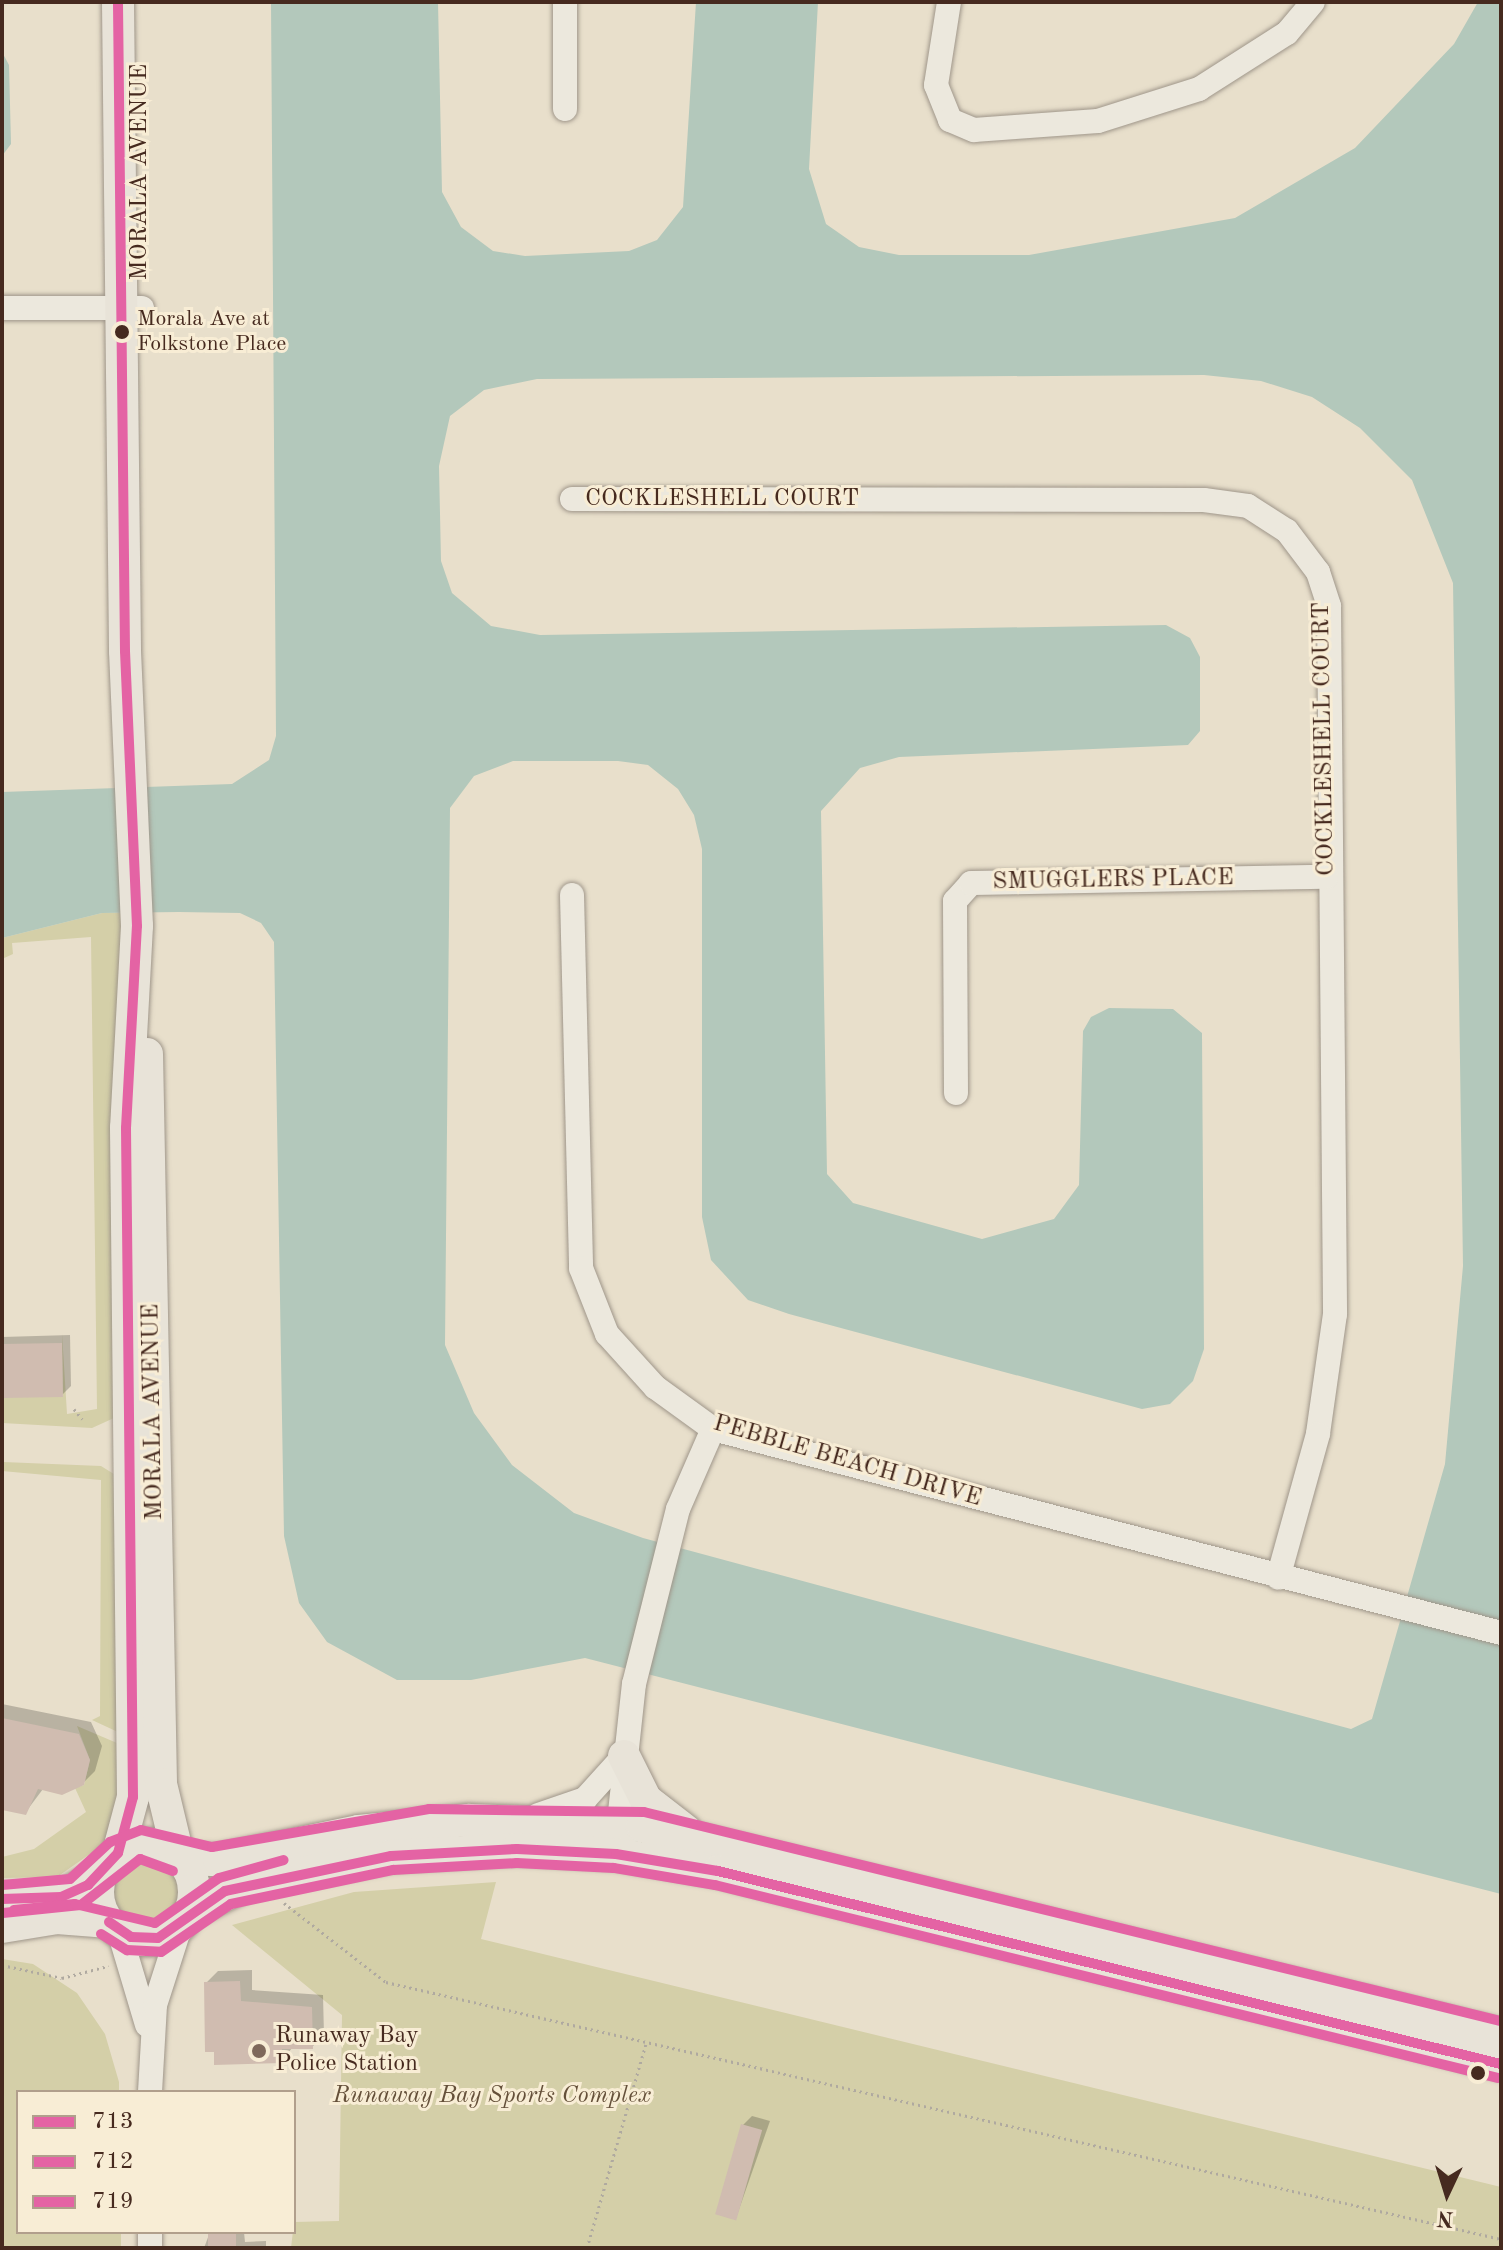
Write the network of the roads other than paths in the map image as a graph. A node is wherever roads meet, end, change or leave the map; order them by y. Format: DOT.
graph roads {
  1 [pos="118,2"];
  2 [pos="140,2"];
  3 [pos="565,2"];
  4 [pos="949,2"];
  5 [pos="1313,2"];
  6 [pos="565,109"];
  7 [pos="2,308"];
  8 [pos="131,308"];
  9 [pos="572,499"];
  10 [pos="1326,877"];
  11 [pos="572,895"];
  12 [pos="137,968"];
  13 [pos="956,1093"];
  14 [pos="713,1429"];
  15 [pos="1278,1578"];
  16 [pos="1501,1633"];
  17 [pos="624,1756"];
  18 [pos="520,1818"];
  19 [pos="693,1835"];
  20 [pos="617,1839"];
  21 [pos="180,1857"];
  22 [pos="110,1863"];
  23 [pos="2,1899"];
  24 [pos="185,1919"];
  25 [pos="2,1927"];
  26 [pos="114,1927"];
  27 [pos="1501,2035"];
  28 [pos="151,2051"];
  29 [pos="1501,2064"];
  30 [pos="150,2090"];
  1 -- 8 [label="main road, MORALA AVENUE"];
  2 -- 8 [label="main road, MORALA AVENUE"];
  3 -- 6 [label="street"];
  4 -- 5 [label="street"];
  7 -- 8 [label="street"];
  8 -- 12 [label="main road, MORALA AVENUE"];
  9 -- 10 [label="street, COCKLESHELL COURT"];
  10 -- 13 [label="street, SMUGGLERS PLACE"];
  10 -- 15 [label="street, COCKLESHELL COURT"];
  11 -- 14 [label="street, PEBBLE BEACH DRIVE"];
  12 -- 21 [label="main road, MORALA AVENUE"];
  12 -- 22 [label="main road, MORALA AVENUE"];
  14 -- 15 [label="street, PEBBLE BEACH DRIVE"];
  14 -- 17 [label="street"];
  15 -- 16 [label="street, PEBBLE BEACH DRIVE"];
  17 -- 18 [label="street"];
  17 -- 19 [label="main road"];
  17 -- 20 [label="street"];
  18 -- 20 [label="main road"];
  18 -- 21 [label="main road"];
  19 -- 20 [label="main road"];
  19 -- 27 [label="main road"];
  20 -- 24 [label="main road"];
  20 -- 29 [label="main road"];
  21 -- 22 [label="main road"];
  21 -- 24 [label="main road"];
  22 -- 23 [label="main road"];
  22 -- 26 [label="main road"];
  24 -- 26 [label="main road"];
  24 -- 28 [label="street"];
  25 -- 26 [label="main road"];
  26 -- 28 [label="street"];
  28 -- 30 [label="street"];
}
